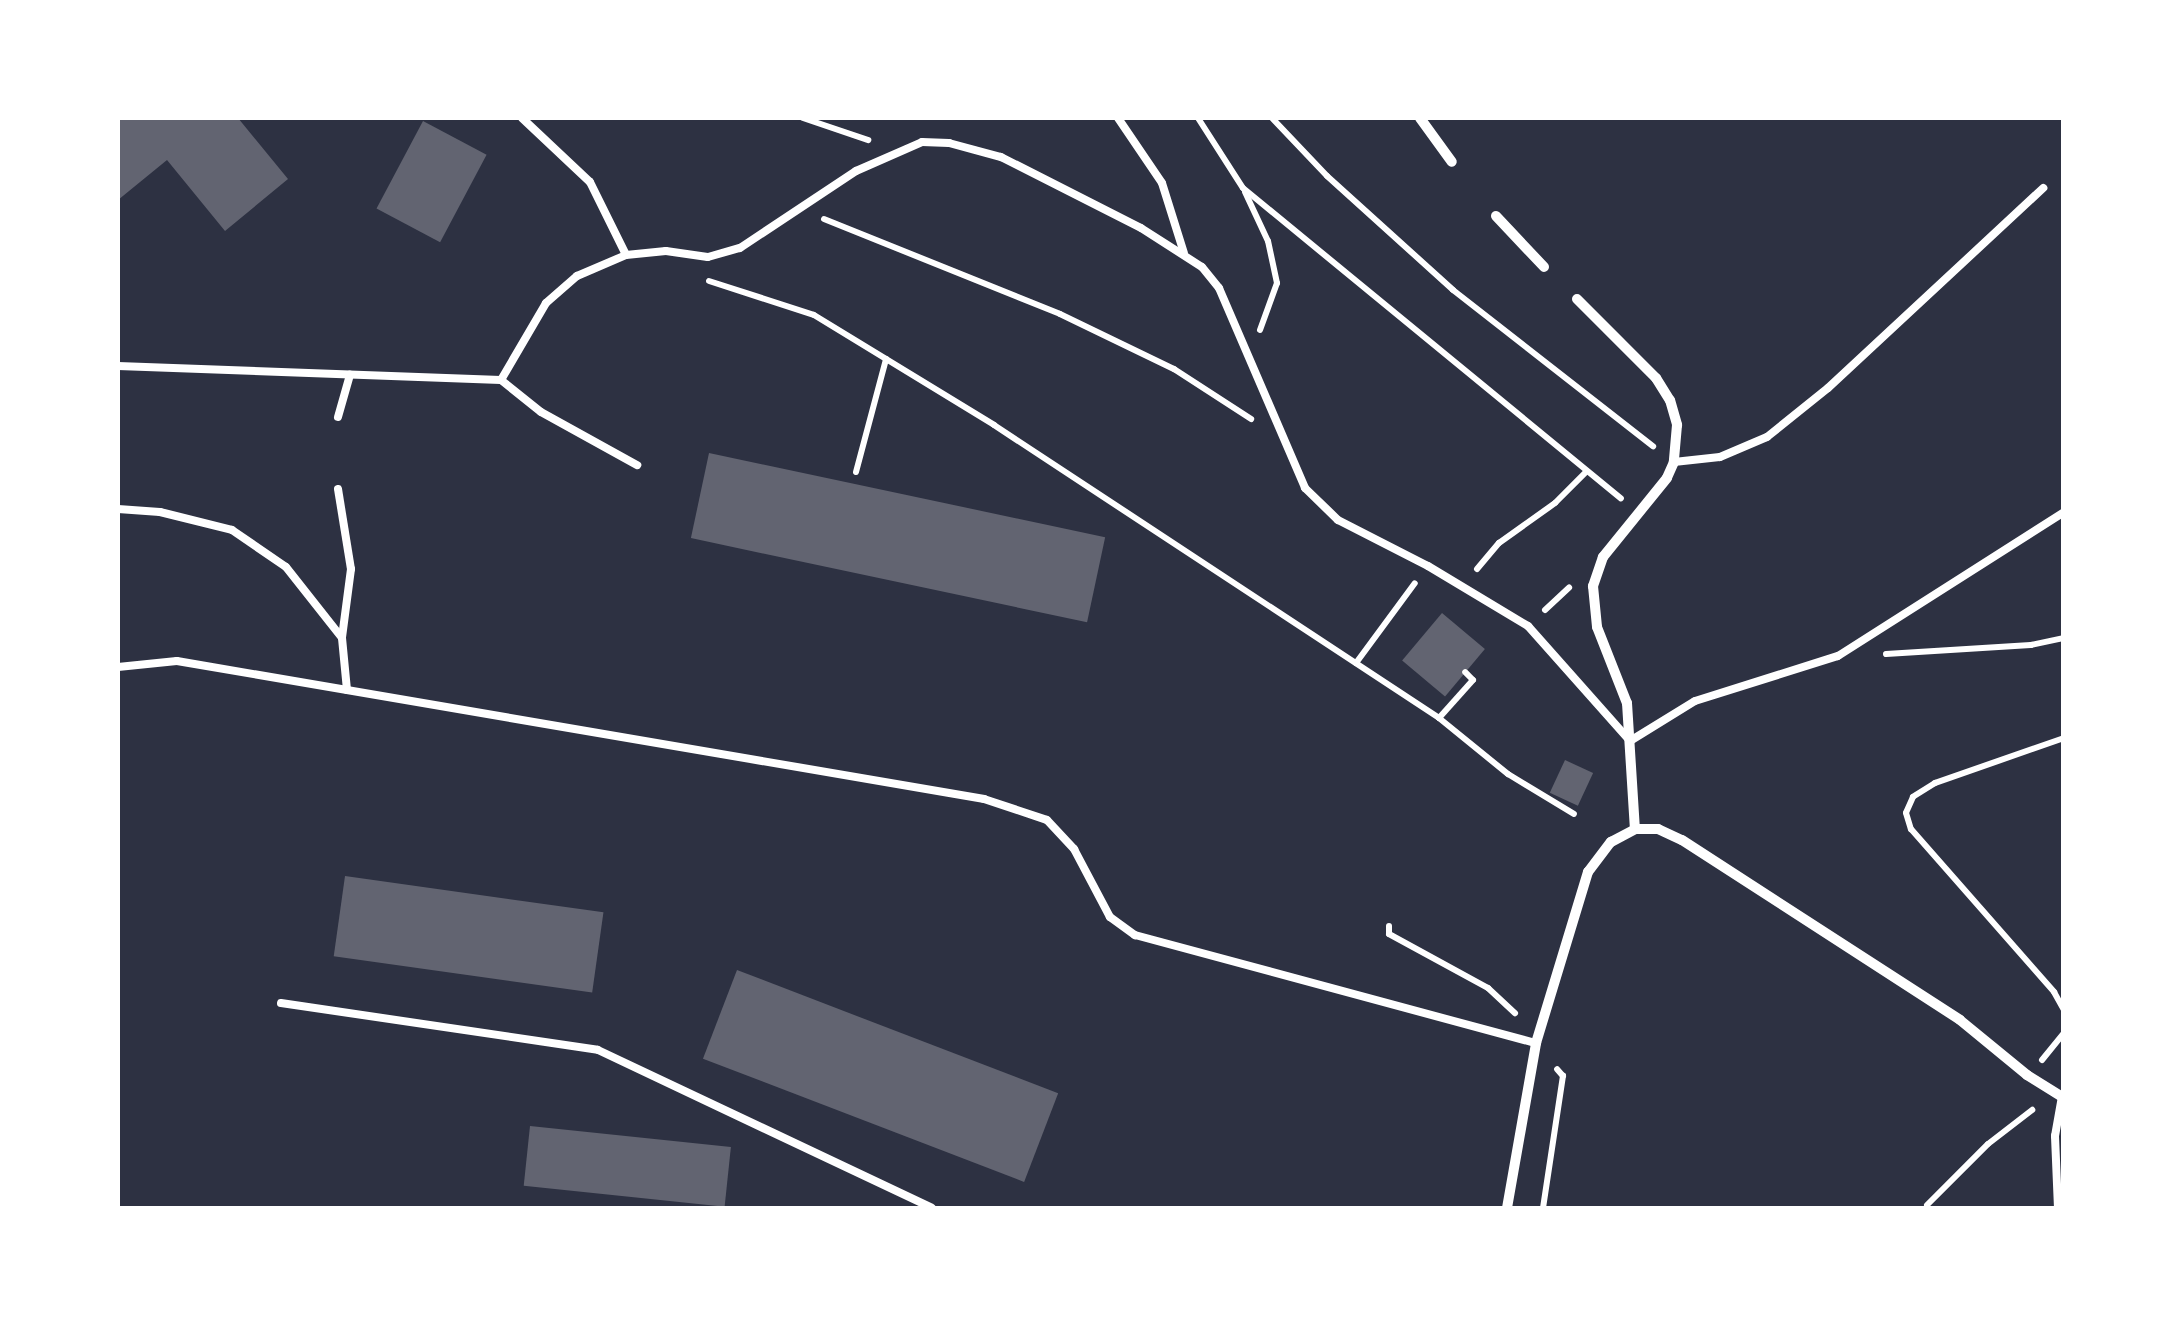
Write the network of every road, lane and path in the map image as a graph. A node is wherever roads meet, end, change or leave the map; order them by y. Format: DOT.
graph roads {
  1 [pos="522,118"];
  2 [pos="803,118"];
  3 [pos="1118,118"];
  4 [pos="1198,118"];
  5 [pos="1272,118"];
  6 [pos="1420,118"];
  7 [pos="897,150"];
  8 [pos="1452,162"];
  9 [pos="1243,188"];
  10 [pos="2042,188"];
  11 [pos="802,210"];
  12 [pos="1496,216"];
  13 [pos="1184,253"];
  14 [pos="626,255"];
  15 [pos="1544,267"];
  16 [pos="691,276"];
  17 [pos="1577,299"];
  18 [pos="1248,353"];
  19 [pos="886,360"];
  20 [pos="118,366"];
  21 [pos="350,375"];
  22 [pos="500,380"];
  23 [pos="338,417"];
  24 [pos="1281,439"];
  25 [pos="1674,462"];
  26 [pos="637,465"];
  27 [pos="1587,470"];
  28 [pos="856,472"];
  29 [pos="338,488"];
  30 [pos="1622,499"];
  31 [pos="118,509"];
  32 [pos="2064,512"];
  33 [pos="1428,566"];
  34 [pos="1466,588"];
  35 [pos="342,638"];
  36 [pos="2064,638"];
  37 [pos="1838,656"];
  38 [pos="1356,663"];
  39 [pos="118,667"];
  40 [pos="1465,672"];
  41 [pos="347,690"];
  42 [pos="1439,718"];
  43 [pos="2064,738"];
  44 [pos="1630,741"];
  45 [pos="1574,814"];
  46 [pos="1635,829"];
  47 [pos="1388,926"];
  48 [pos="281,1003"];
  49 [pos="2064,1010"];
  50 [pos="1514,1012"];
  51 [pos="1536,1043"];
  52 [pos="1563,1076"];
  53 [pos="2063,1098"];
  54 [pos="2032,1110"];
  55 [pos="1927,1205"];
  56 [pos="932,1208"];
  57 [pos="1507,1208"];
  58 [pos="1543,1208"];
  59 [pos="2058,1208"];
  1 -- 14 [label="lane"];
  2 -- 7 [label="path"];
  3 -- 13 [label="lane"];
  4 -- 9 [label="path"];
  5 -- 25 [label="path"];
  6 -- 8 [label="street"];
  7 -- 11 [label="lane"];
  7 -- 13 [label="lane"];
  9 -- 18 [label="path"];
  9 -- 27 [label="path"];
  10 -- 25 [label="lane"];
  11 -- 14 [label="lane"];
  11 -- 24 [label="path"];
  12 -- 15 [label="street"];
  13 -- 18 [label="lane"];
  14 -- 22 [label="lane"];
  16 -- 19 [label="path"];
  17 -- 25 [label="street"];
  18 -- 24 [label="lane"];
  19 -- 28 [label="path"];
  19 -- 38 [label="path"];
  20 -- 21 [label="lane"];
  21 -- 22 [label="lane"];
  21 -- 23 [label="lane"];
  22 -- 26 [label="lane"];
  24 -- 33 [label="lane"];
  25 -- 44 [label="street"];
  27 -- 30 [label="path"];
  27 -- 34 [label="path"];
  29 -- 35 [label="lane"];
  31 -- 35 [label="lane"];
  32 -- 37 [label="lane"];
  33 -- 34 [label="lane"];
  33 -- 38 [label="path"];
  34 -- 44 [label="lane"];
  35 -- 41 [label="lane"];
  36 -- 37 [label="path"];
  37 -- 44 [label="lane"];
  38 -- 42 [label="path"];
  39 -- 41 [label="lane"];
  40 -- 42 [label="path"];
  41 -- 51 [label="lane"];
  42 -- 45 [label="path"];
  43 -- 49 [label="path"];
  44 -- 46 [label="street"];
  46 -- 51 [label="street"];
  46 -- 53 [label="street"];
  47 -- 50 [label="path"];
  48 -- 56 [label="lane"];
  51 -- 57 [label="street"];
  52 -- 58 [label="path"];
  53 -- 59 [label="lane"];
  54 -- 55 [label="path"];
}
